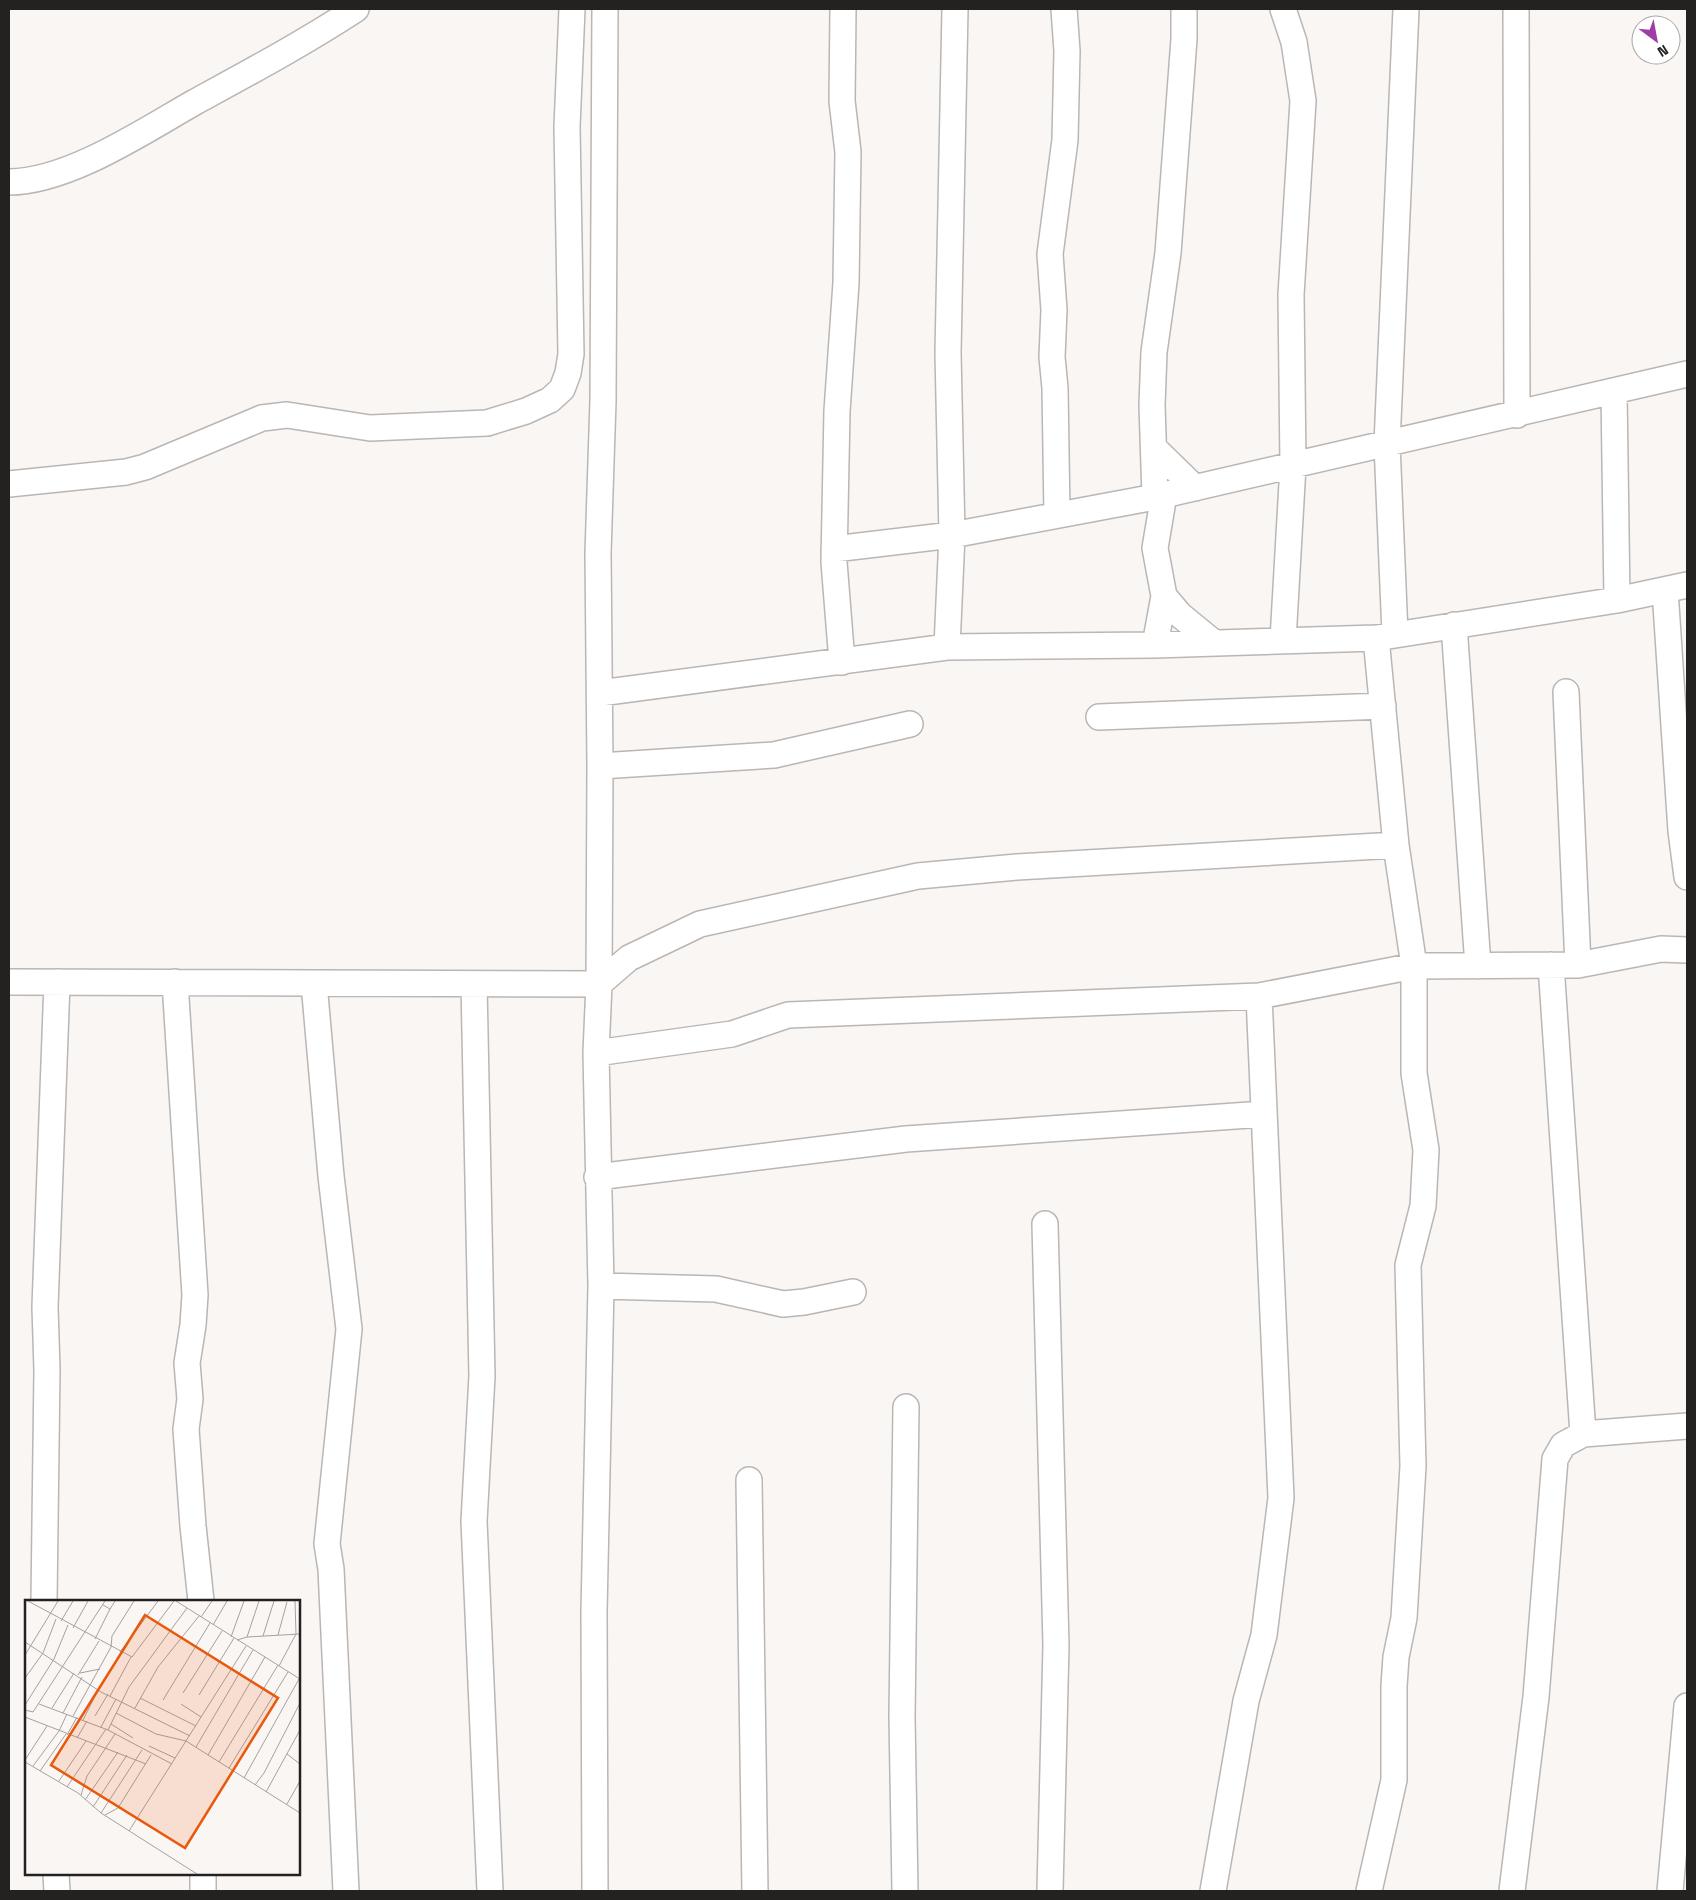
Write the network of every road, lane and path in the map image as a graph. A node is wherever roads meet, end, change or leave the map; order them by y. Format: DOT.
graph roads {
  1 [pos="356,9"];
  2 [pos="572,9"];
  3 [pos="605,9"];
  4 [pos="842,9"];
  5 [pos="955,9"];
  6 [pos="1064,9"];
  7 [pos="1184,9"];
  8 [pos="1283,9"];
  9 [pos="1406,9"];
  10 [pos="1516,9"];
  11 [pos="9,182"];
  12 [pos="1687,374"];
  13 [pos="1614,392"];
  14 [pos="1517,415"];
  15 [pos="1387,444"];
  16 [pos="1154,448"];
  17 [pos="1293,466"];
  18 [pos="9,484"];
  19 [pos="1195,488"];
  20 [pos="1160,496"];
  21 [pos="1057,515"];
  22 [pos="952,535"];
  23 [pos="834,548"];
  24 [pos="1676,588"];
  25 [pos="1164,596"];
  26 [pos="1618,600"];
  27 [pos="1454,625"];
  28 [pos="1386,636"];
  29 [pos="1283,640"];
  30 [pos="1213,642"];
  31 [pos="1155,645"];
  32 [pos="947,647"];
  33 [pos="842,662"];
  34 [pos="1566,692"];
  35 [pos="600,693"];
  36 [pos="1383,706"];
  37 [pos="1099,717"];
  38 [pos="910,724"];
  39 [pos="600,766"];
  40 [pos="1396,846"];
  41 [pos="1687,877"];
  42 [pos="1687,950"];
  43 [pos="1551,965"];
  44 [pos="1578,965"];
  45 [pos="1414,966"];
  46 [pos="1478,966"];
  47 [pos="9,982"];
  48 [pos="57,982"];
  49 [pos="175,982"];
  50 [pos="314,983"];
  51 [pos="474,984"];
  52 [pos="599,984"];
  53 [pos="1259,996"];
  54 [pos="596,1053"];
  55 [pos="1264,1114"];
  56 [pos="597,1177"];
  57 [pos="1044,1224"];
  58 [pos="600,1286"];
  59 [pos="853,1292"];
  60 [pos="906,1407"];
  61 [pos="1687,1426"];
  62 [pos="1583,1434"];
  63 [pos="749,1480"];
  64 [pos="44,1600"];
  65 [pos="201,1600"];
  66 [pos="1687,1706"];
  67 [pos="56,1875"];
  68 [pos="203,1875"];
  69 [pos="57,1891"];
  70 [pos="203,1891"];
  71 [pos="346,1891"];
  72 [pos="490,1891"];
  73 [pos="595,1891"];
  74 [pos="755,1891"];
  75 [pos="905,1891"];
  76 [pos="1050,1891"];
  77 [pos="1213,1891"];
  78 [pos="1369,1891"];
  79 [pos="1512,1891"];
  80 [pos="1670,1891"];
  1 -- 11 [label="street"];
  2 -- 18 [label="street"];
  3 -- 35 [label="street"];
  4 -- 23 [label="street"];
  5 -- 22 [label="street"];
  6 -- 21 [label="street"];
  7 -- 16 [label="street"];
  8 -- 17 [label="street"];
  9 -- 15 [label="street"];
  10 -- 14 [label="street"];
  12 -- 13 [label="street"];
  13 -- 14 [label="street"];
  13 -- 26 [label="street"];
  14 -- 15 [label="street"];
  15 -- 17 [label="street"];
  15 -- 28 [label="street"];
  16 -- 19 [label="street"];
  16 -- 20 [label="street"];
  17 -- 19 [label="street"];
  17 -- 29 [label="street"];
  19 -- 20 [label="street"];
  20 -- 21 [label="street"];
  20 -- 25 [label="street"];
  21 -- 22 [label="street"];
  22 -- 23 [label="street"];
  22 -- 32 [label="street"];
  23 -- 33 [label="street"];
  24 -- 26 [label="street"];
  24 -- 41 [label="street"];
  25 -- 30 [label="street"];
  25 -- 31 [label="street"];
  26 -- 27 [label="street"];
  27 -- 28 [label="street"];
  27 -- 46 [label="street"];
  28 -- 29 [label="street"];
  28 -- 36 [label="street"];
  29 -- 30 [label="street"];
  30 -- 31 [label="street"];
  31 -- 32 [label="street"];
  32 -- 33 [label="street"];
  33 -- 35 [label="street"];
  34 -- 44 [label="street"];
  35 -- 39 [label="street"];
  36 -- 37 [label="street"];
  36 -- 40 [label="street"];
  38 -- 39 [label="street"];
  39 -- 52 [label="street"];
  40 -- 45 [label="street"];
  40 -- 52 [label="street"];
  42 -- 44 [label="street"];
  43 -- 44 [label="street"];
  43 -- 46 [label="street"];
  43 -- 62 [label="street"];
  45 -- 46 [label="street"];
  45 -- 53 [label="street"];
  45 -- 78 [label="street"];
  47 -- 48 [label="street"];
  48 -- 49 [label="street"];
  48 -- 64 [label="street"];
  49 -- 50 [label="street"];
  49 -- 65 [label="street"];
  50 -- 51 [label="street"];
  50 -- 71 [label="street"];
  51 -- 52 [label="street"];
  51 -- 72 [label="street"];
  52 -- 54 [label="street"];
  53 -- 54 [label="street"];
  53 -- 55 [label="street"];
  54 -- 56 [label="street"];
  55 -- 56 [label="street"];
  55 -- 77 [label="street"];
  56 -- 58 [label="street"];
  57 -- 76 [label="street"];
  58 -- 59 [label="street"];
  58 -- 73 [label="street"];
  60 -- 75 [label="street"];
  61 -- 62 [label="street"];
  62 -- 79 [label="street"];
  63 -- 74 [label="street"];
  66 -- 80 [label="street"];
  67 -- 69 [label="street"];
  68 -- 70 [label="street"];
}
